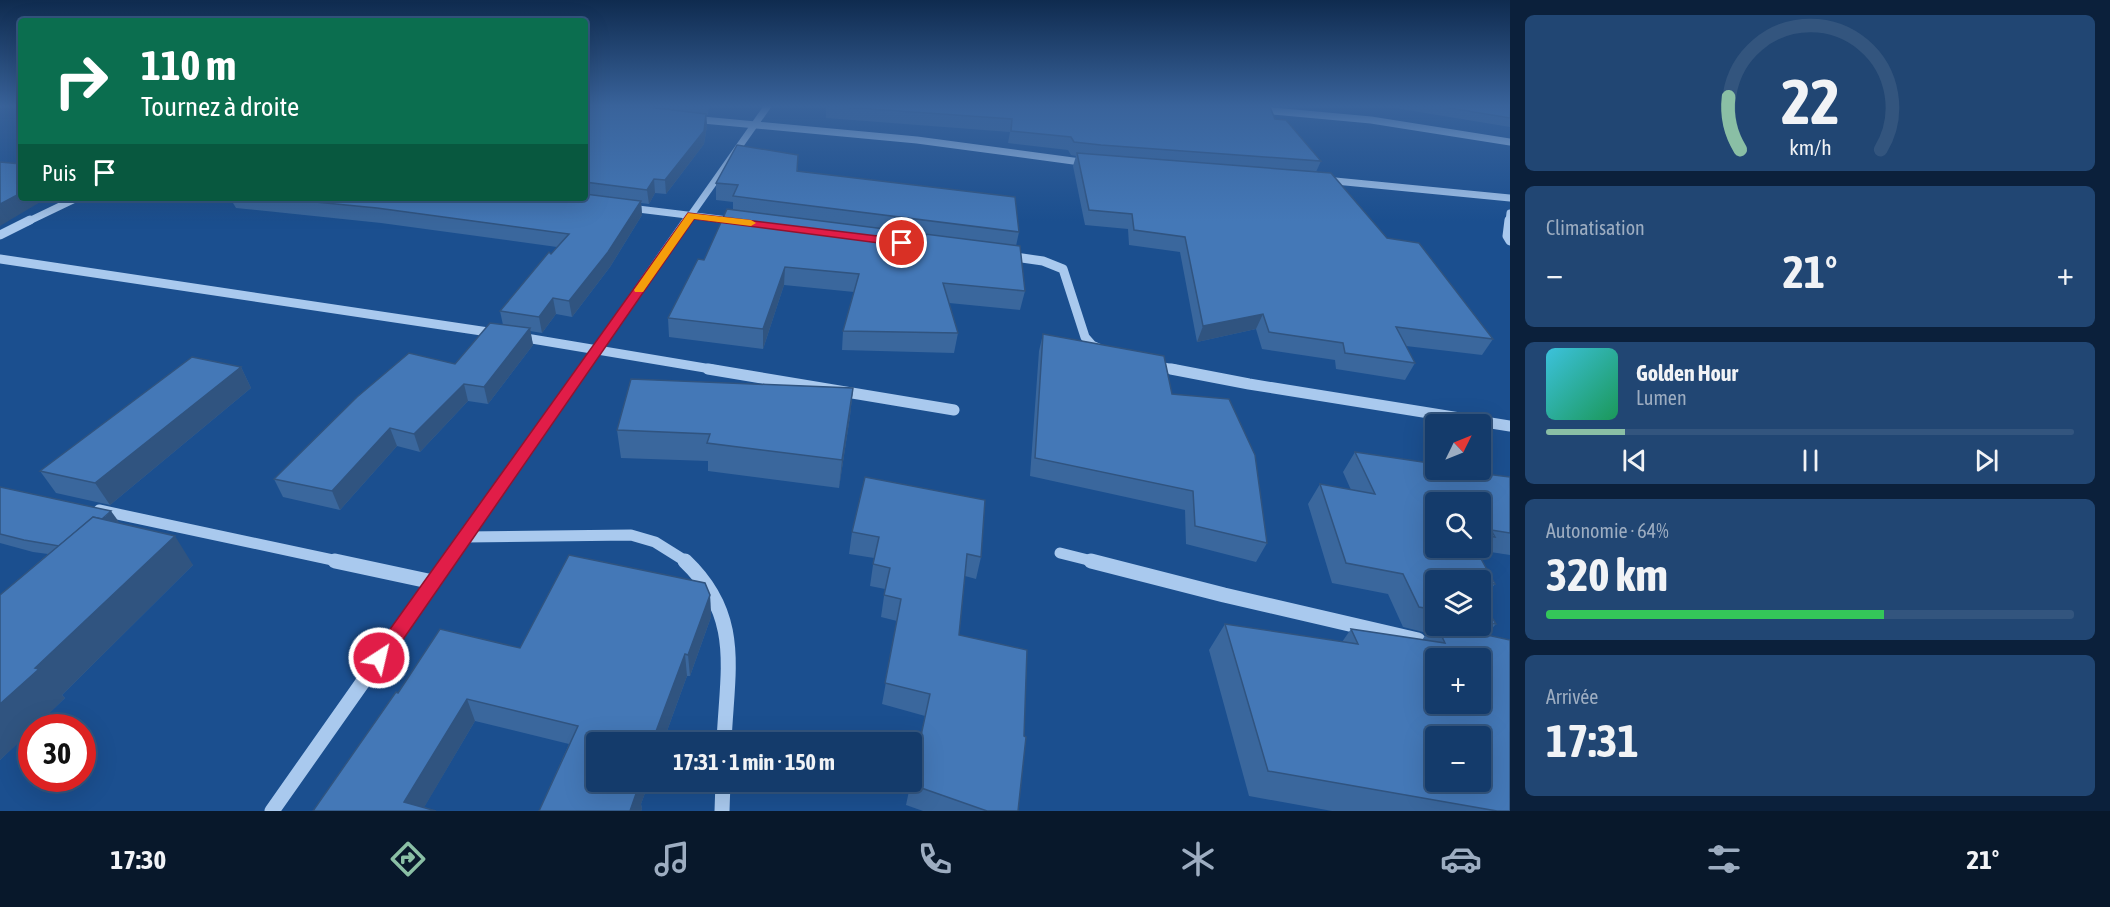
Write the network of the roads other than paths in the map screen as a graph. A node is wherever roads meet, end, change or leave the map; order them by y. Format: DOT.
graph roads {
  1 [pos="742,145"];
  2 [pos="953,145"];
  3 [pos="1097,164"];
  4 [pos="1317,180"];
  5 [pos="1510,198"];
  6 [pos="71,201"];
  7 [pos="623,207"];
  8 [pos="1510,213"];
  9 [pos="691,216"];
  10 [pos="750,223"];
  11 [pos="0,235"];
  12 [pos="1510,241"];
  13 [pos="996,255"];
  14 [pos="0,259"];
  15 [pos="597,348"];
  16 [pos="1107,352"];
  17 [pos="1139,362"];
  18 [pos="954,410"];
  19 [pos="1510,426"];
  20 [pos="82,507"];
  21 [pos="465,537"];
  22 [pos="1060,553"];
  23 [pos="433,582"];
  24 [pos="1435,644"];
  25 [pos="724,732"];
  26 [pos="723,792"];
  27 [pos="272,811"];
  28 [pos="722,811"];
  1 -- 9 [label="street"];
  2 -- 3 [label="street"];
  4 -- 5 [label="street"];
  6 -- 11 [label="street"];
  7 -- 9 [label="street"];
  8 -- 12 [label="street"];
  9 -- 10 [label="street"];
  9 -- 15 [label="street"];
  13 -- 16 [label="street"];
  14 -- 15 [label="street"];
  15 -- 18 [label="street"];
  15 -- 21 [label="street"];
  17 -- 19 [label="street"];
  20 -- 23 [label="street"];
  21 -- 23 [label="street"];
  21 -- 25 [label="street"];
  22 -- 24 [label="street"];
  23 -- 27 [label="street"];
  26 -- 28 [label="street"];
}
